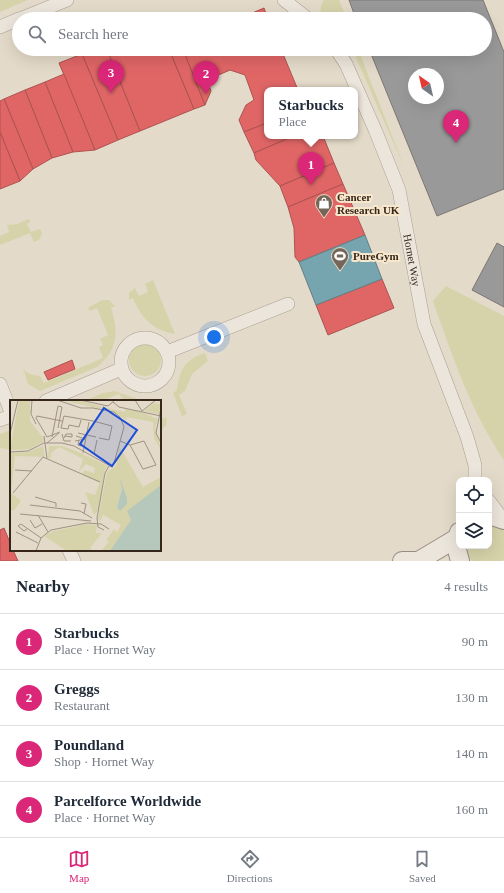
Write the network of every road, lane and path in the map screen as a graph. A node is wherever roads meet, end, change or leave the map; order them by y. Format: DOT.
graph roads {
  1 [pos="67,0"];
  2 [pos="284,0"];
  3 [pos="37,12"];
  4 [pos="299,12"];
  5 [pos="12,22"];
  6 [pos="0,27"];
  7 [pos="341,56"];
  8 [pos="356,87"];
  9 [pos="358,91"];
  10 [pos="288,304"];
  11 [pos="167,352"];
  12 [pos="121,369"];
  13 [pos="0,384"];
  14 [pos="48,400"];
  15 [pos="10,409"];
  16 [pos="10,416"];
  17 [pos="0,420"];
  18 [pos="477,477"];
  19 [pos="492,506"];
  20 [pos="498,517"];
  21 [pos="456,536"];
  22 [pos="457,549"];
  23 [pos="69,551"];
  24 [pos="422,560"];
  25 [pos="74,561"];
  26 [pos="402,561"];
  27 [pos="460,561"];
  1 -- 3 [label="street"];
  2 -- 4 [label="street"];
  5 -- 6 [label="street"];
  7 -- 8 [label="street, Hornet Way"];
  9 -- 18 [label="street, Hornet Way"];
  10 -- 11 [label="street"];
  11 -- 12 [label="street"];
  11 -- 12 [label="street"];
  12 -- 14 [label="street"];
  13 -- 15 [label="street"];
  16 -- 17 [label="street"];
  19 -- 20 [label="street"];
  21 -- 24 [label="street"];
  22 -- 27 [label="street"];
  23 -- 25 [label="street"];
  24 -- 26 [label="street"];
}
